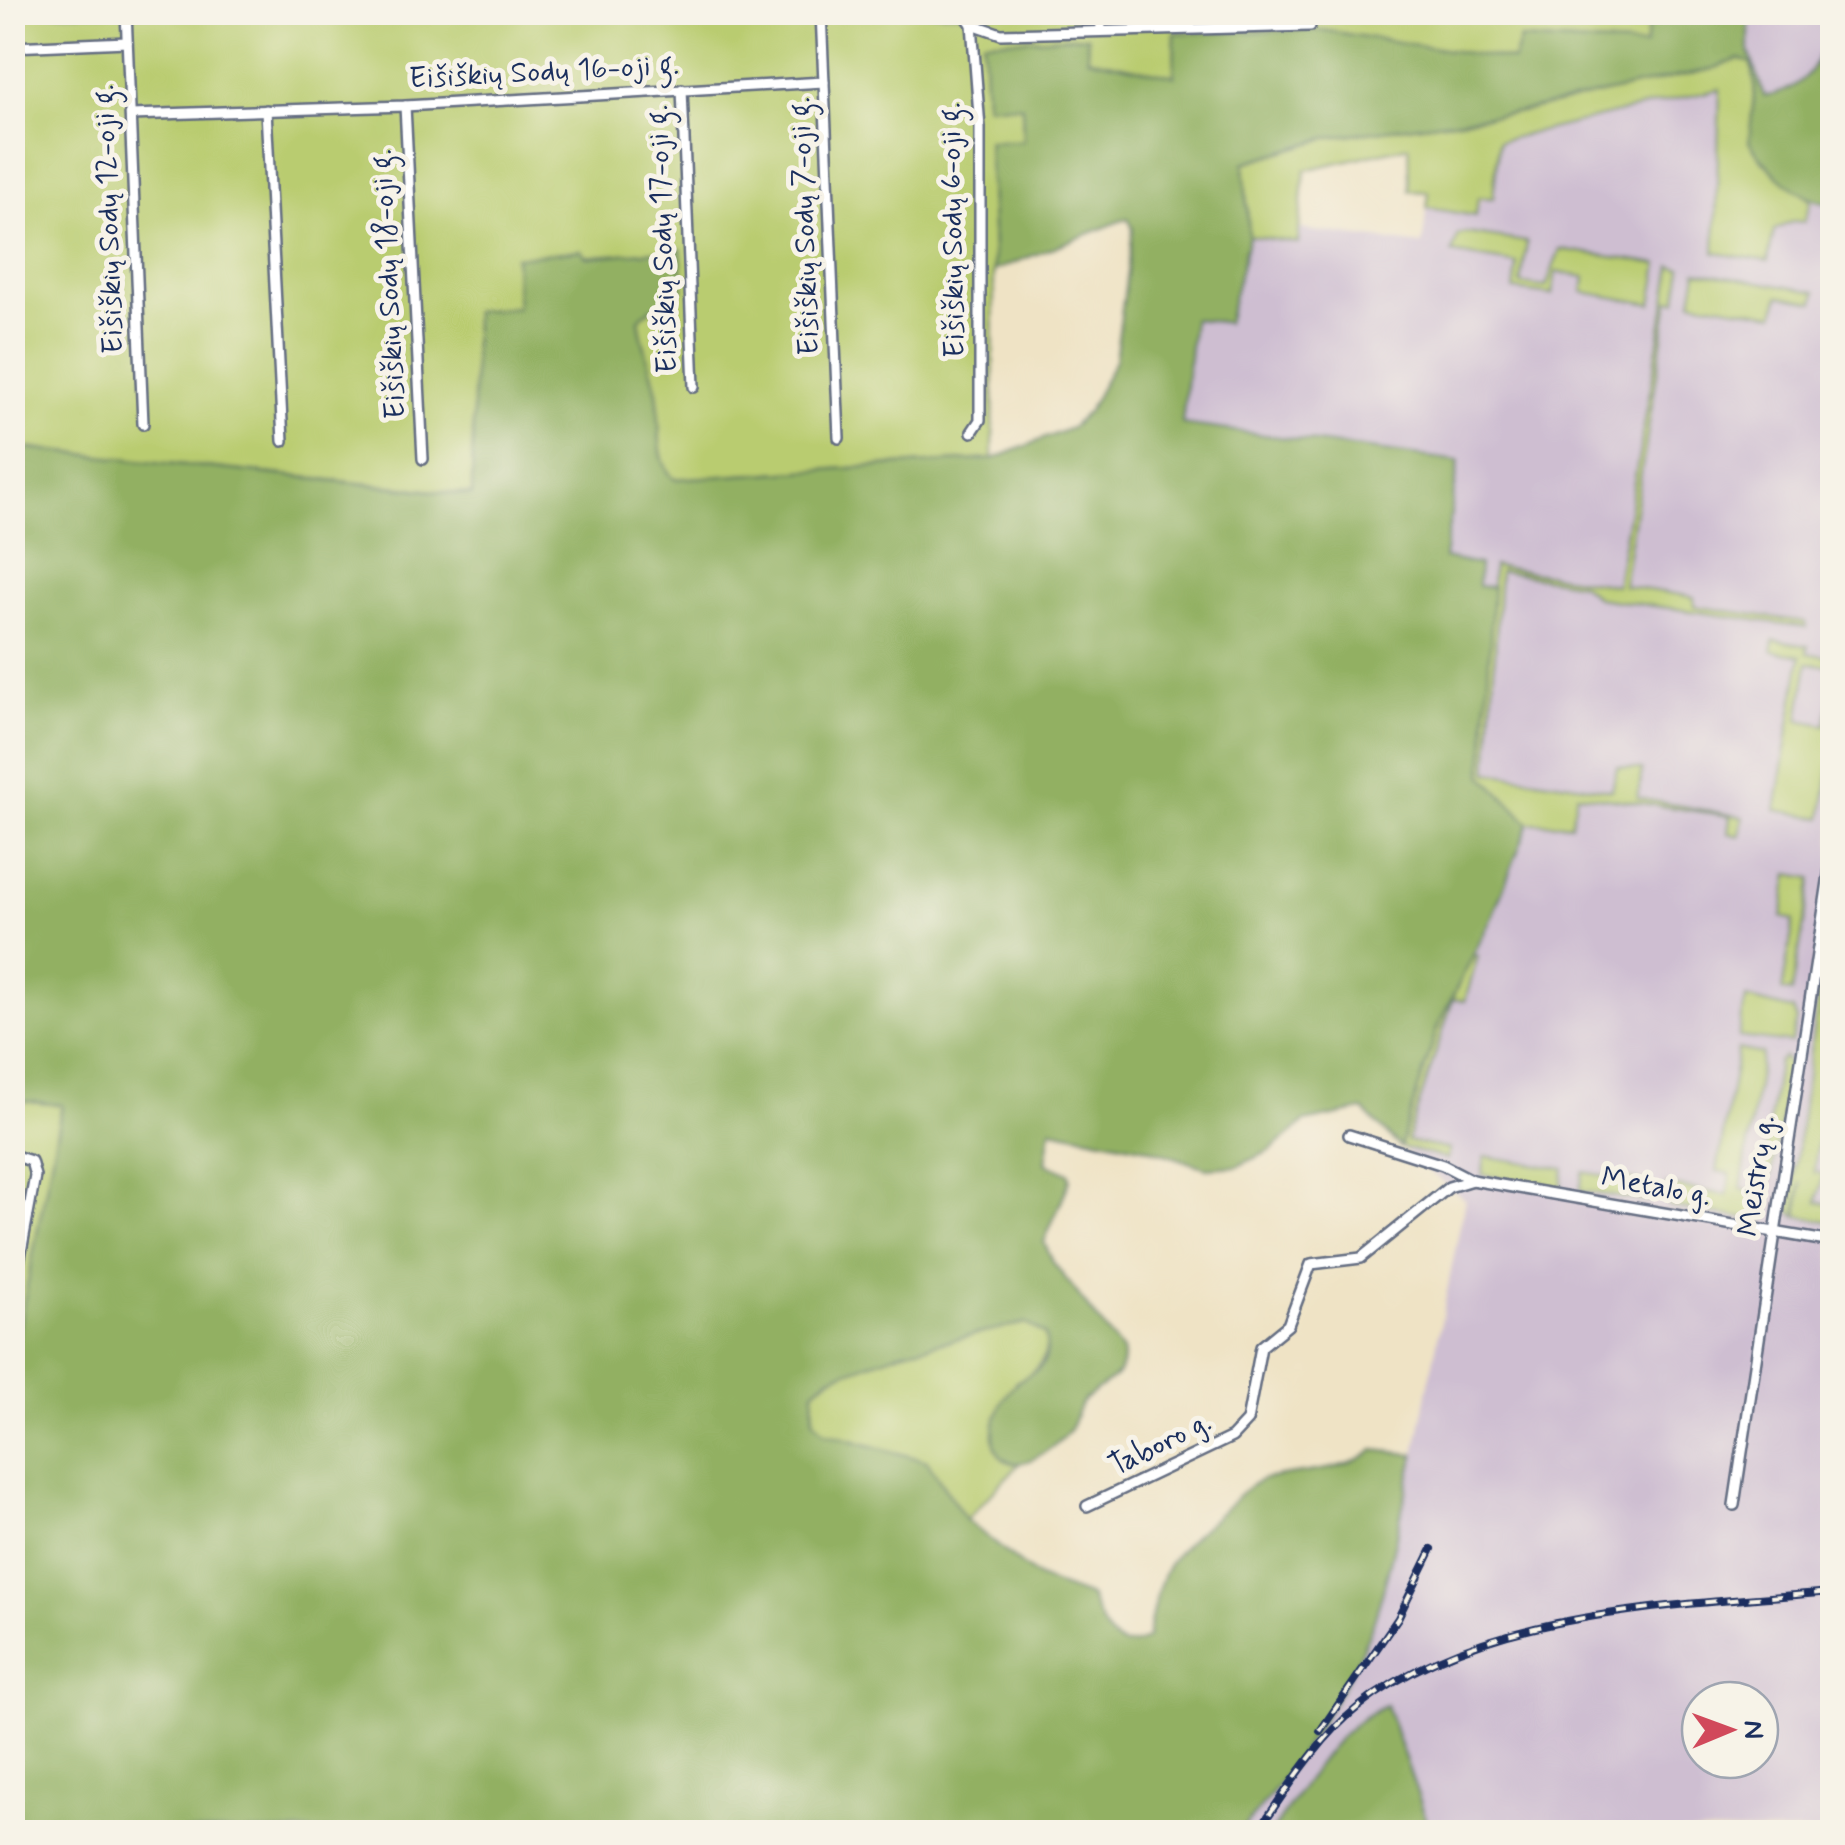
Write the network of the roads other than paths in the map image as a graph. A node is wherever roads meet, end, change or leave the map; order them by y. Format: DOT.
graph roads {
  1 [pos="126,12"];
  2 [pos="821,12"];
  3 [pos="963,12"];
  4 [pos="1100,12"];
  5 [pos="1239,12"];
  6 [pos="1312,12"];
  7 [pos="1595,12"];
  8 [pos="1638,18"];
  9 [pos="972,24"];
  10 [pos="1240,26"];
  11 [pos="1101,30"];
  12 [pos="128,42"];
  13 [pos="12,47"];
  14 [pos="824,82"];
  15 [pos="682,90"];
  16 [pos="405,106"];
  17 [pos="266,110"];
  18 [pos="131,115"];
  19 [pos="694,387"];
  20 [pos="143,424"];
  21 [pos="972,432"];
  22 [pos="839,438"];
  23 [pos="283,441"];
  24 [pos="422,459"];
  25 [pos="1832,855"];
  26 [pos="1349,1134"];
  27 [pos="12,1155"];
  28 [pos="1472,1180"];
  29 [pos="1774,1232"];
  30 [pos="1832,1242"];
  31 [pos="14,1273"];
  32 [pos="1734,1505"];
  33 [pos="1086,1506"];
  1 -- 12 [label="street, Eišiškių Sodų 12-oji g."];
  2 -- 14 [label="street, Eišiškių Sodų 7-oji g."];
  3 -- 9 [label="street"];
  4 -- 11 [label="street"];
  5 -- 10 [label="street"];
  6 -- 10 [label="street"];
  7 -- 8 [label="street"];
  9 -- 11 [label="street"];
  9 -- 21 [label="street, Eišiškių Sodų 6-oji g."];
  10 -- 11 [label="street"];
  12 -- 13 [label="street"];
  12 -- 18 [label="street, Eišiškių Sodų 12-oji g."];
  14 -- 15 [label="street, Eišiškių Sodų 16-oji g."];
  14 -- 22 [label="street, Eišiškių Sodų 7-oji g."];
  15 -- 16 [label="street, Eišiškių Sodų 16-oji g."];
  15 -- 19 [label="street, Eišiškių Sodų 17-oji g."];
  16 -- 17 [label="street, Eišiškių Sodų 16-oji g."];
  16 -- 24 [label="street, Eišiškių Sodų 18-oji g."];
  17 -- 18 [label="street, Eišiškių Sodų 16-oji g."];
  17 -- 23 [label="street"];
  18 -- 20 [label="street, Eišiškių Sodų 12-oji g."];
  25 -- 29 [label="street, Meistrų g."];
  26 -- 28 [label="street, Metalo g."];
  27 -- 31 [label="street"];
  28 -- 29 [label="street, Metalo g."];
  28 -- 33 [label="street, Taboro g."];
  29 -- 30 [label="street, Metalo g."];
  29 -- 32 [label="street, Meistrų g."];
}
